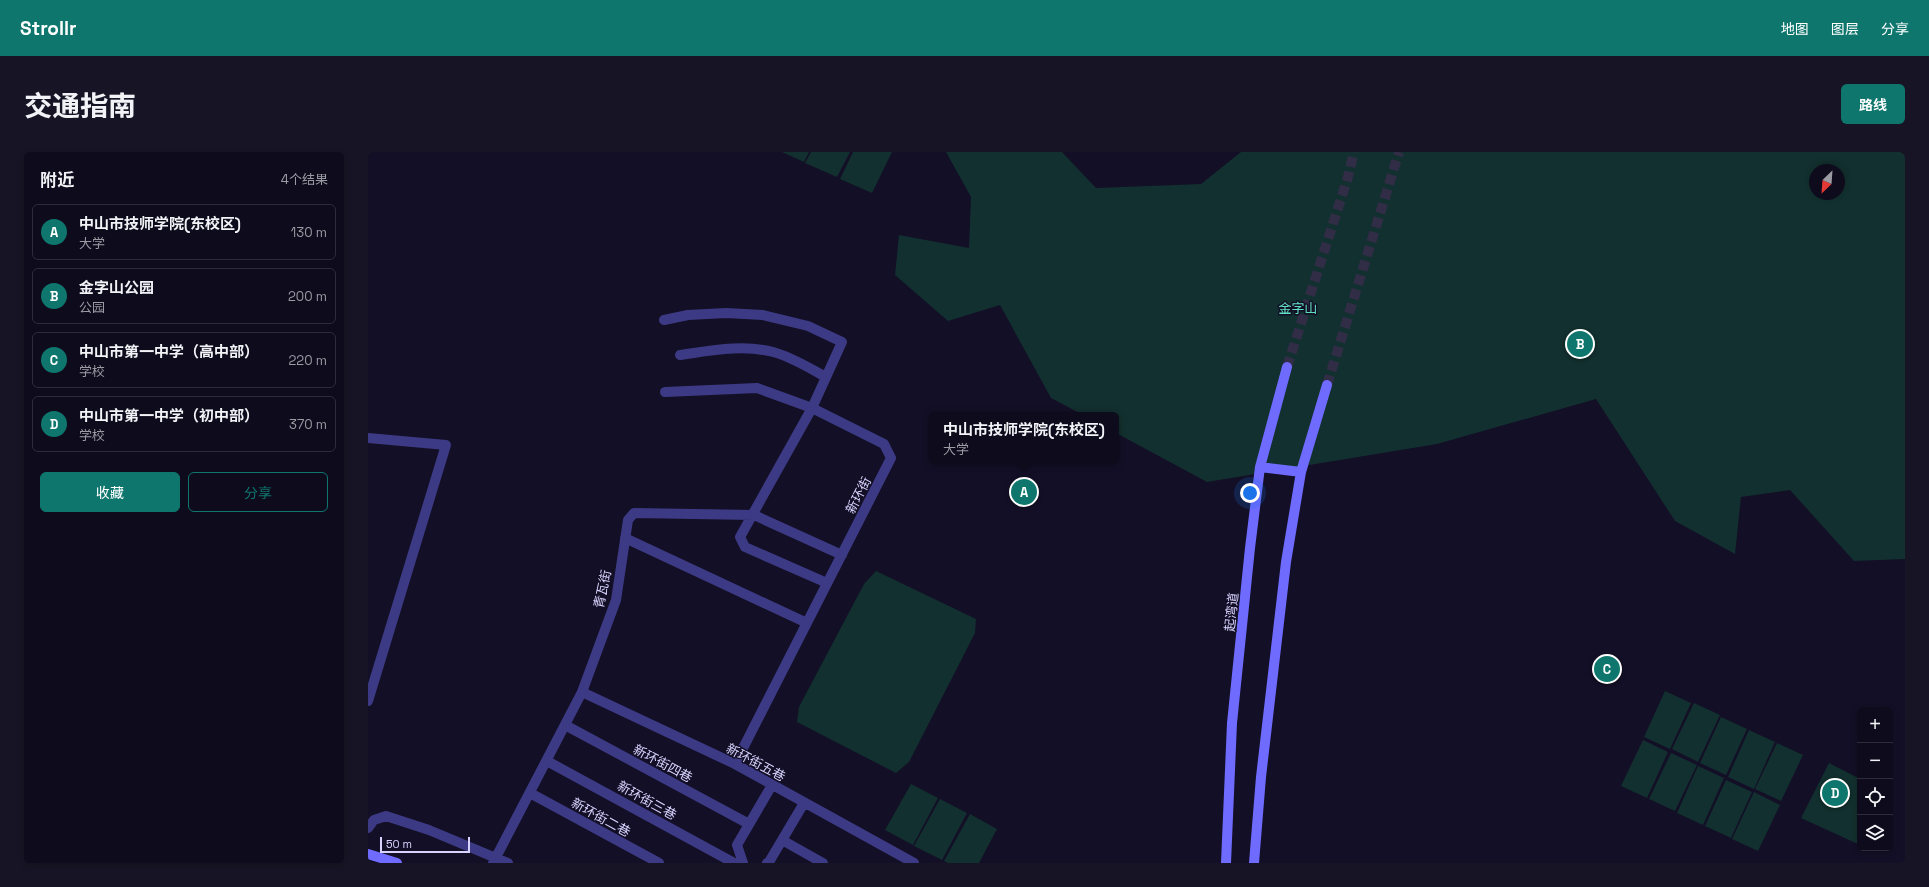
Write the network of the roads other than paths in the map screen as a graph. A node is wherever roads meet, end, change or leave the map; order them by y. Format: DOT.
graph roads {
  1 [pos="664,320"];
  2 [pos="680,355"];
  3 [pos="1287,366"];
  4 [pos="826,377"];
  5 [pos="1327,386"];
  6 [pos="665,392"];
  7 [pos="812,408"];
  8 [pos="368,438"];
  9 [pos="1260,467"];
  10 [pos="1301,472"];
  11 [pos="752,515"];
  12 [pos="625,538"];
  13 [pos="842,555"];
  14 [pos="828,583"];
  15 [pos="807,622"];
  16 [pos="582,692"];
  17 [pos="368,701"];
  18 [pos="565,725"];
  19 [pos="547,761"];
  20 [pos="735,764"];
  21 [pos="772,785"];
  22 [pos="530,793"];
  23 [pos="804,802"];
  24 [pos="749,824"];
  25 [pos="368,828"];
  26 [pos="782,840"];
  27 [pos="368,854"];
  28 [pos="494,860"];
  29 [pos="397,863"];
  30 [pos="508,863"];
  31 [pos="659,863"];
  32 [pos="734,863"];
  33 [pos="743,863"];
  34 [pos="767,863"];
  35 [pos="824,863"];
  36 [pos="914,863"];
  37 [pos="1226,863"];
  38 [pos="1254,863"];
  1 -- 4 [label="street"];
  2 -- 4 [label="street"];
  3 -- 9 [label="main road, 起湾道"];
  4 -- 7 [label="street"];
  5 -- 10 [label="main road"];
  6 -- 7 [label="street, 新环街"];
  7 -- 11 [label="street"];
  7 -- 13 [label="street, 新环街"];
  8 -- 17 [label="street"];
  9 -- 10 [label="main road"];
  9 -- 37 [label="main road, 起湾道"];
  10 -- 38 [label="main road"];
  11 -- 12 [label="street, 青瓦街"];
  11 -- 13 [label="street, 青瓦街"];
  11 -- 14 [label="street"];
  12 -- 15 [label="street"];
  12 -- 16 [label="street, 青瓦街"];
  13 -- 14 [label="street, 新环街"];
  14 -- 15 [label="street, 新环街"];
  15 -- 20 [label="street, 新环街"];
  16 -- 18 [label="street, 青瓦街"];
  16 -- 20 [label="street, 新环街五巷"];
  18 -- 19 [label="street, 青瓦街"];
  18 -- 24 [label="street, 新环街四巷"];
  19 -- 22 [label="street, 青瓦街"];
  19 -- 32 [label="street, 新环街三巷"];
  20 -- 21 [label="street, 新环街五巷"];
  21 -- 23 [label="street, 新环街五巷"];
  21 -- 24 [label="street"];
  22 -- 28 [label="street, 青瓦街"];
  22 -- 31 [label="street, 新环街二巷"];
  23 -- 26 [label="street"];
  23 -- 36 [label="street, 新环街五巷"];
  24 -- 33 [label="street"];
  25 -- 28 [label="street"];
  26 -- 34 [label="street"];
  26 -- 35 [label="street"];
  27 -- 29 [label="main road"];
  28 -- 30 [label="street"];
}
